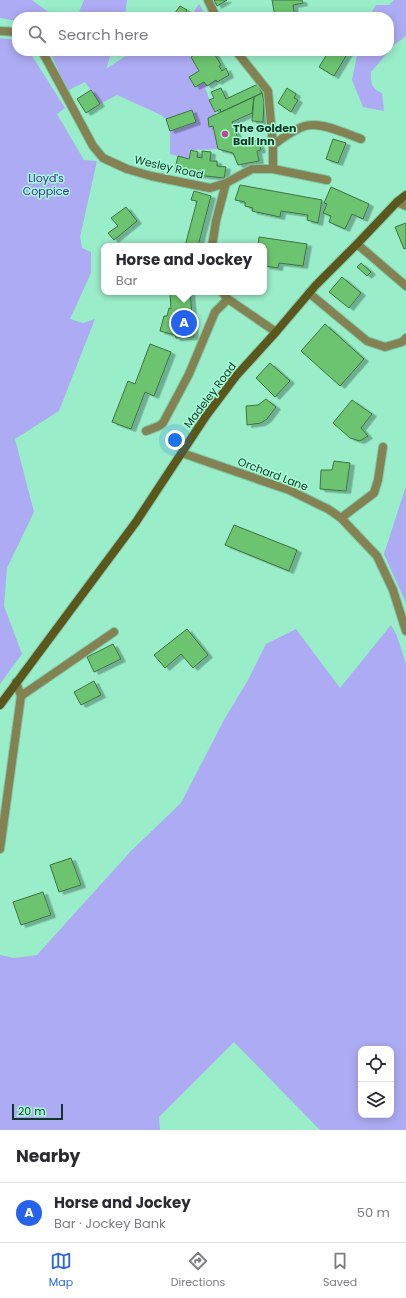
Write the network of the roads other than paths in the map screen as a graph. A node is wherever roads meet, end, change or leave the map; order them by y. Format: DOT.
graph roads {
  1 [pos="208,0"];
  2 [pos="214,12"];
  3 [pos="0,31"];
  4 [pos="12,32"];
  5 [pos="45,56"];
  6 [pos="240,56"];
  7 [pos="361,139"];
  8 [pos="273,145"];
  9 [pos="273,169"];
  10 [pos="327,180"];
  11 [pos="226,183"];
  12 [pos="406,195"];
  13 [pos="396,202"];
  14 [pos="406,206"];
  15 [pos="212,243"];
  16 [pos="357,244"];
  17 [pos="406,286"];
  18 [pos="309,293"];
  19 [pos="225,295"];
  20 [pos="276,332"];
  21 [pos="406,338"];
  22 [pos="146,431"];
  23 [pos="383,446"];
  24 [pos="182,453"];
  25 [pos="341,518"];
  26 [pos="406,631"];
  27 [pos="114,632"];
  28 [pos="16,682"];
  29 [pos="21,696"];
  30 [pos="0,705"];
  31 [pos="0,849"];
  1 -- 2 [label="street"];
  3 -- 4 [label="street"];
  5 -- 11 [label="street, Wesley Road"];
  6 -- 8 [label="street"];
  7 -- 8 [label="street"];
  8 -- 9 [label="street"];
  9 -- 10 [label="street, Wesley Road"];
  9 -- 11 [label="street, Wesley Road"];
  11 -- 15 [label="street"];
  12 -- 13 [label="main road, Madeley Road"];
  13 -- 14 [label="street"];
  13 -- 16 [label="main road, Madeley Road"];
  16 -- 17 [label="street"];
  16 -- 18 [label="main road, Madeley Road"];
  18 -- 20 [label="main road, Madeley Road"];
  18 -- 21 [label="street"];
  19 -- 20 [label="street"];
  19 -- 22 [label="street"];
  20 -- 24 [label="main road, Madeley Road"];
  23 -- 25 [label="street"];
  24 -- 25 [label="street, Orchard Lane"];
  24 -- 28 [label="main road, Madeley Road"];
  25 -- 26 [label="street, Orchard Lane"];
  27 -- 29 [label="street"];
  28 -- 29 [label="street"];
  28 -- 30 [label="main road, Madeley Road"];
  29 -- 31 [label="street"];
}
